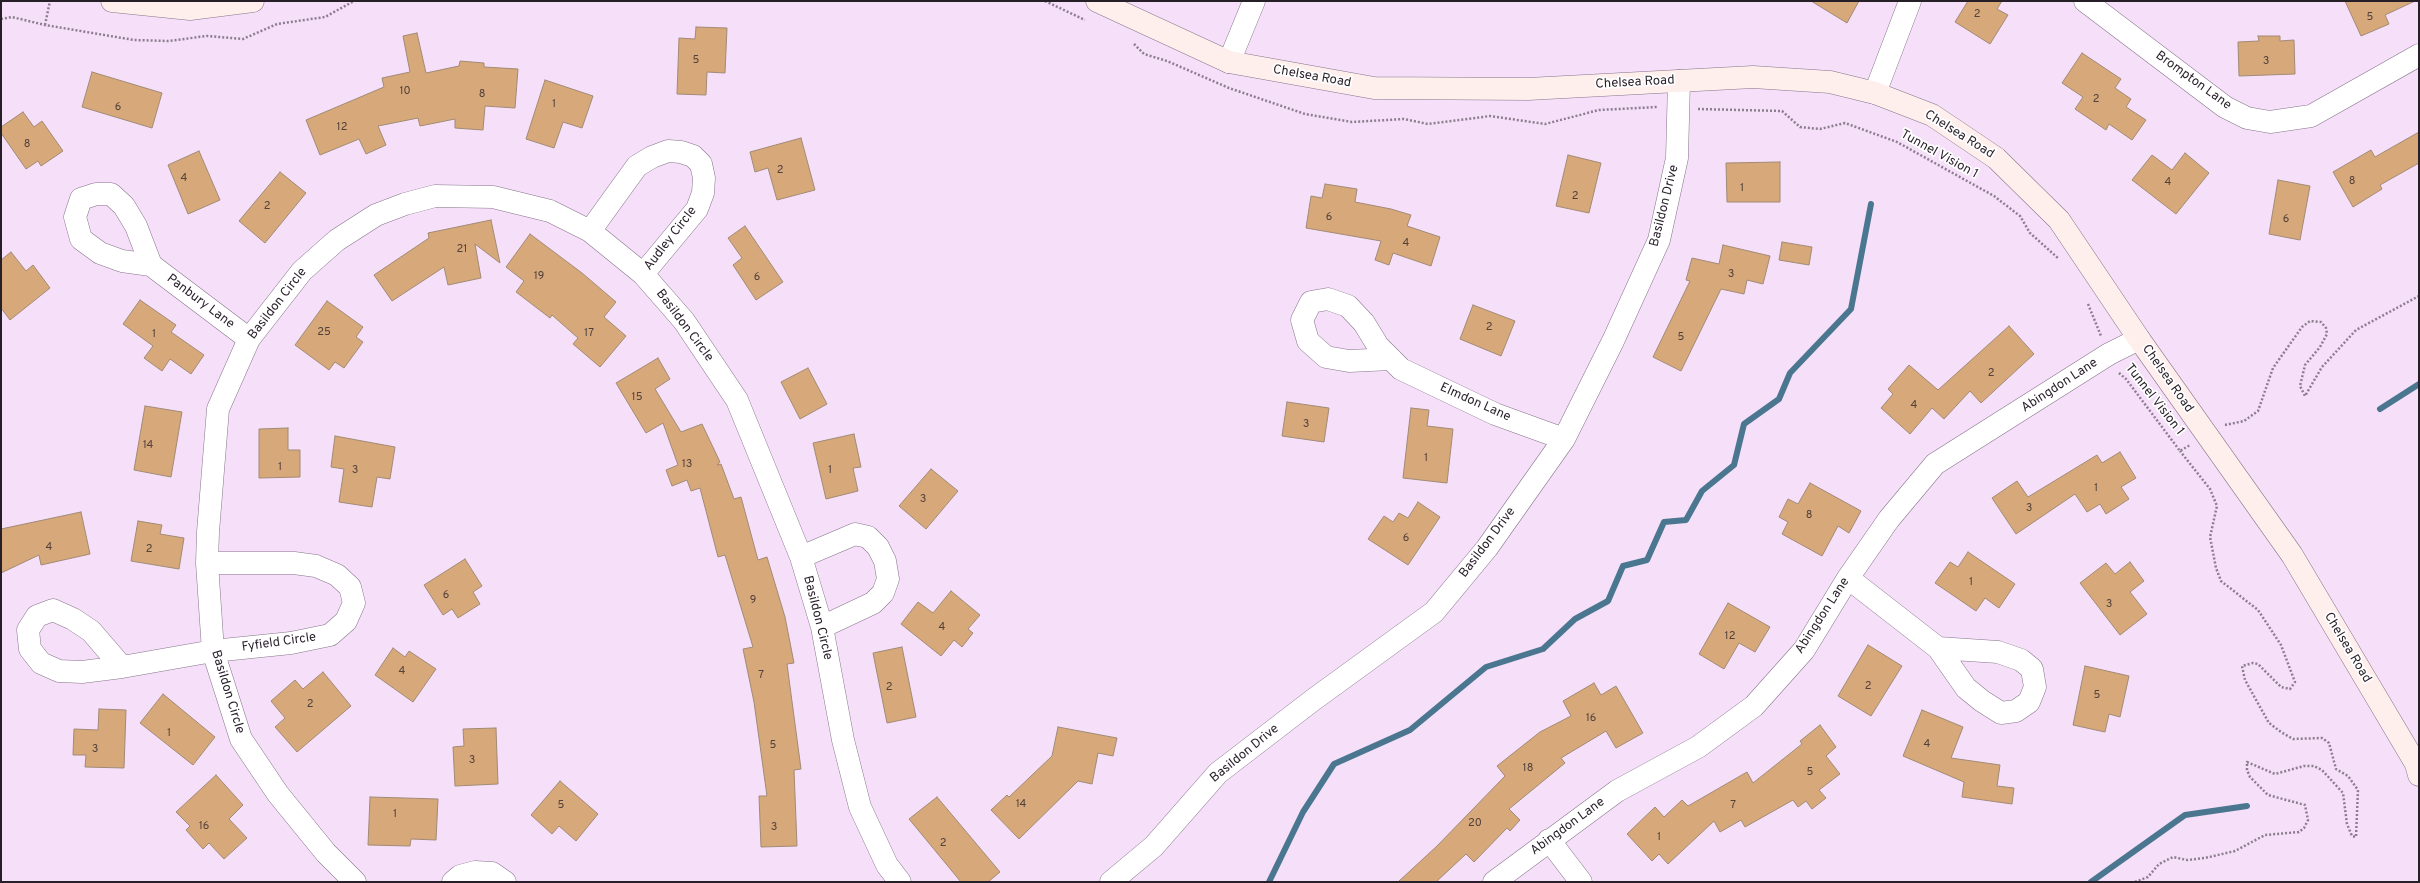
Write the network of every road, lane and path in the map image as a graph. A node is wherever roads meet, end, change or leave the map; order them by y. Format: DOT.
graph roads {
  1 [pos="50,1"];
  2 [pos="112,1"];
  3 [pos="253,1"];
  4 [pos="1097,1"];
  5 [pos="1254,1"];
  6 [pos="1910,1"];
  7 [pos="2084,1"];
  8 [pos="1,19"];
  9 [pos="2419,55"];
  10 [pos="1229,62"];
  11 [pos="1679,81"];
  12 [pos="1875,93"];
  13 [pos="1695,109"];
  14 [pos="590,231"];
  15 [pos="2060,261"];
  16 [pos="151,265"];
  17 [pos="643,274"];
  18 [pos="2419,296"];
  19 [pos="2086,301"];
  20 [pos="249,339"];
  21 [pos="2139,339"];
  22 [pos="2102,342"];
  23 [pos="1392,358"];
  24 [pos="2117,369"];
  25 [pos="2218,427"];
  26 [pos="1564,439"];
  27 [pos="2196,441"];
  28 [pos="2180,451"];
  29 [pos="801,557"];
  30 [pos="207,563"];
  31 [pos="1848,578"];
  32 [pos="822,627"];
  33 [pos="1938,648"];
  34 [pos="213,651"];
  35 [pos="122,667"];
  36 [pos="2419,775"];
  37 [pos="1549,840"];
  38 [pos="354,882"];
  39 [pos="453,882"];
  40 [pos="505,882"];
  41 [pos="900,882"];
  42 [pos="1111,882"];
  43 [pos="1494,882"];
  44 [pos="1581,882"];
  45 [pos="2135,882"];
  1 -- 8 [label="path"];
  2 -- 3 [label="street"];
  4 -- 10 [label="street, Chelsea Road"];
  5 -- 10 [label="street"];
  6 -- 12 [label="street"];
  7 -- 9 [label="street, Brompton Lane"];
  10 -- 11 [label="street, Chelsea Road"];
  11 -- 12 [label="street, Chelsea Road"];
  11 -- 26 [label="street, Basildon Drive"];
  12 -- 21 [label="street, Chelsea Road"];
  13 -- 15 [label="path, Tunnel Vision 1"];
  14 -- 17 [label="street, Basildon Circle"];
  14 -- 17 [label="street, Audley Circle"];
  14 -- 20 [label="street, Basildon Circle"];
  16 -- 20 [label="street, Panbury Lane"];
  17 -- 29 [label="street, Basildon Circle"];
  18 -- 25 [label="path"];
  19 -- 22 [label="path"];
  20 -- 30 [label="street, Basildon Circle"];
  21 -- 31 [label="street, Abingdon Lane"];
  21 -- 36 [label="street, Chelsea Road"];
  23 -- 26 [label="street, Elmdon Lane"];
  24 -- 28 [label="path, Tunnel Vision 1"];
  26 -- 42 [label="street, Basildon Drive"];
  27 -- 28 [label="path, Tunnel Vision 1"];
  28 -- 45 [label="path"];
  29 -- 32 [label="street, Basildon Circle"];
  29 -- 32 [label="street"];
  30 -- 34 [label="street, Basildon Circle"];
  30 -- 34 [label="street, Fyfield Circle"];
  31 -- 33 [label="street"];
  31 -- 37 [label="street, Abingdon Lane"];
  32 -- 41 [label="street, Basildon Circle"];
  34 -- 35 [label="street, Fyfield Circle"];
  34 -- 38 [label="street, Basildon Circle"];
  37 -- 43 [label="street, Abingdon Lane"];
  37 -- 44 [label="street"];
  39 -- 40 [label="street"];
}
